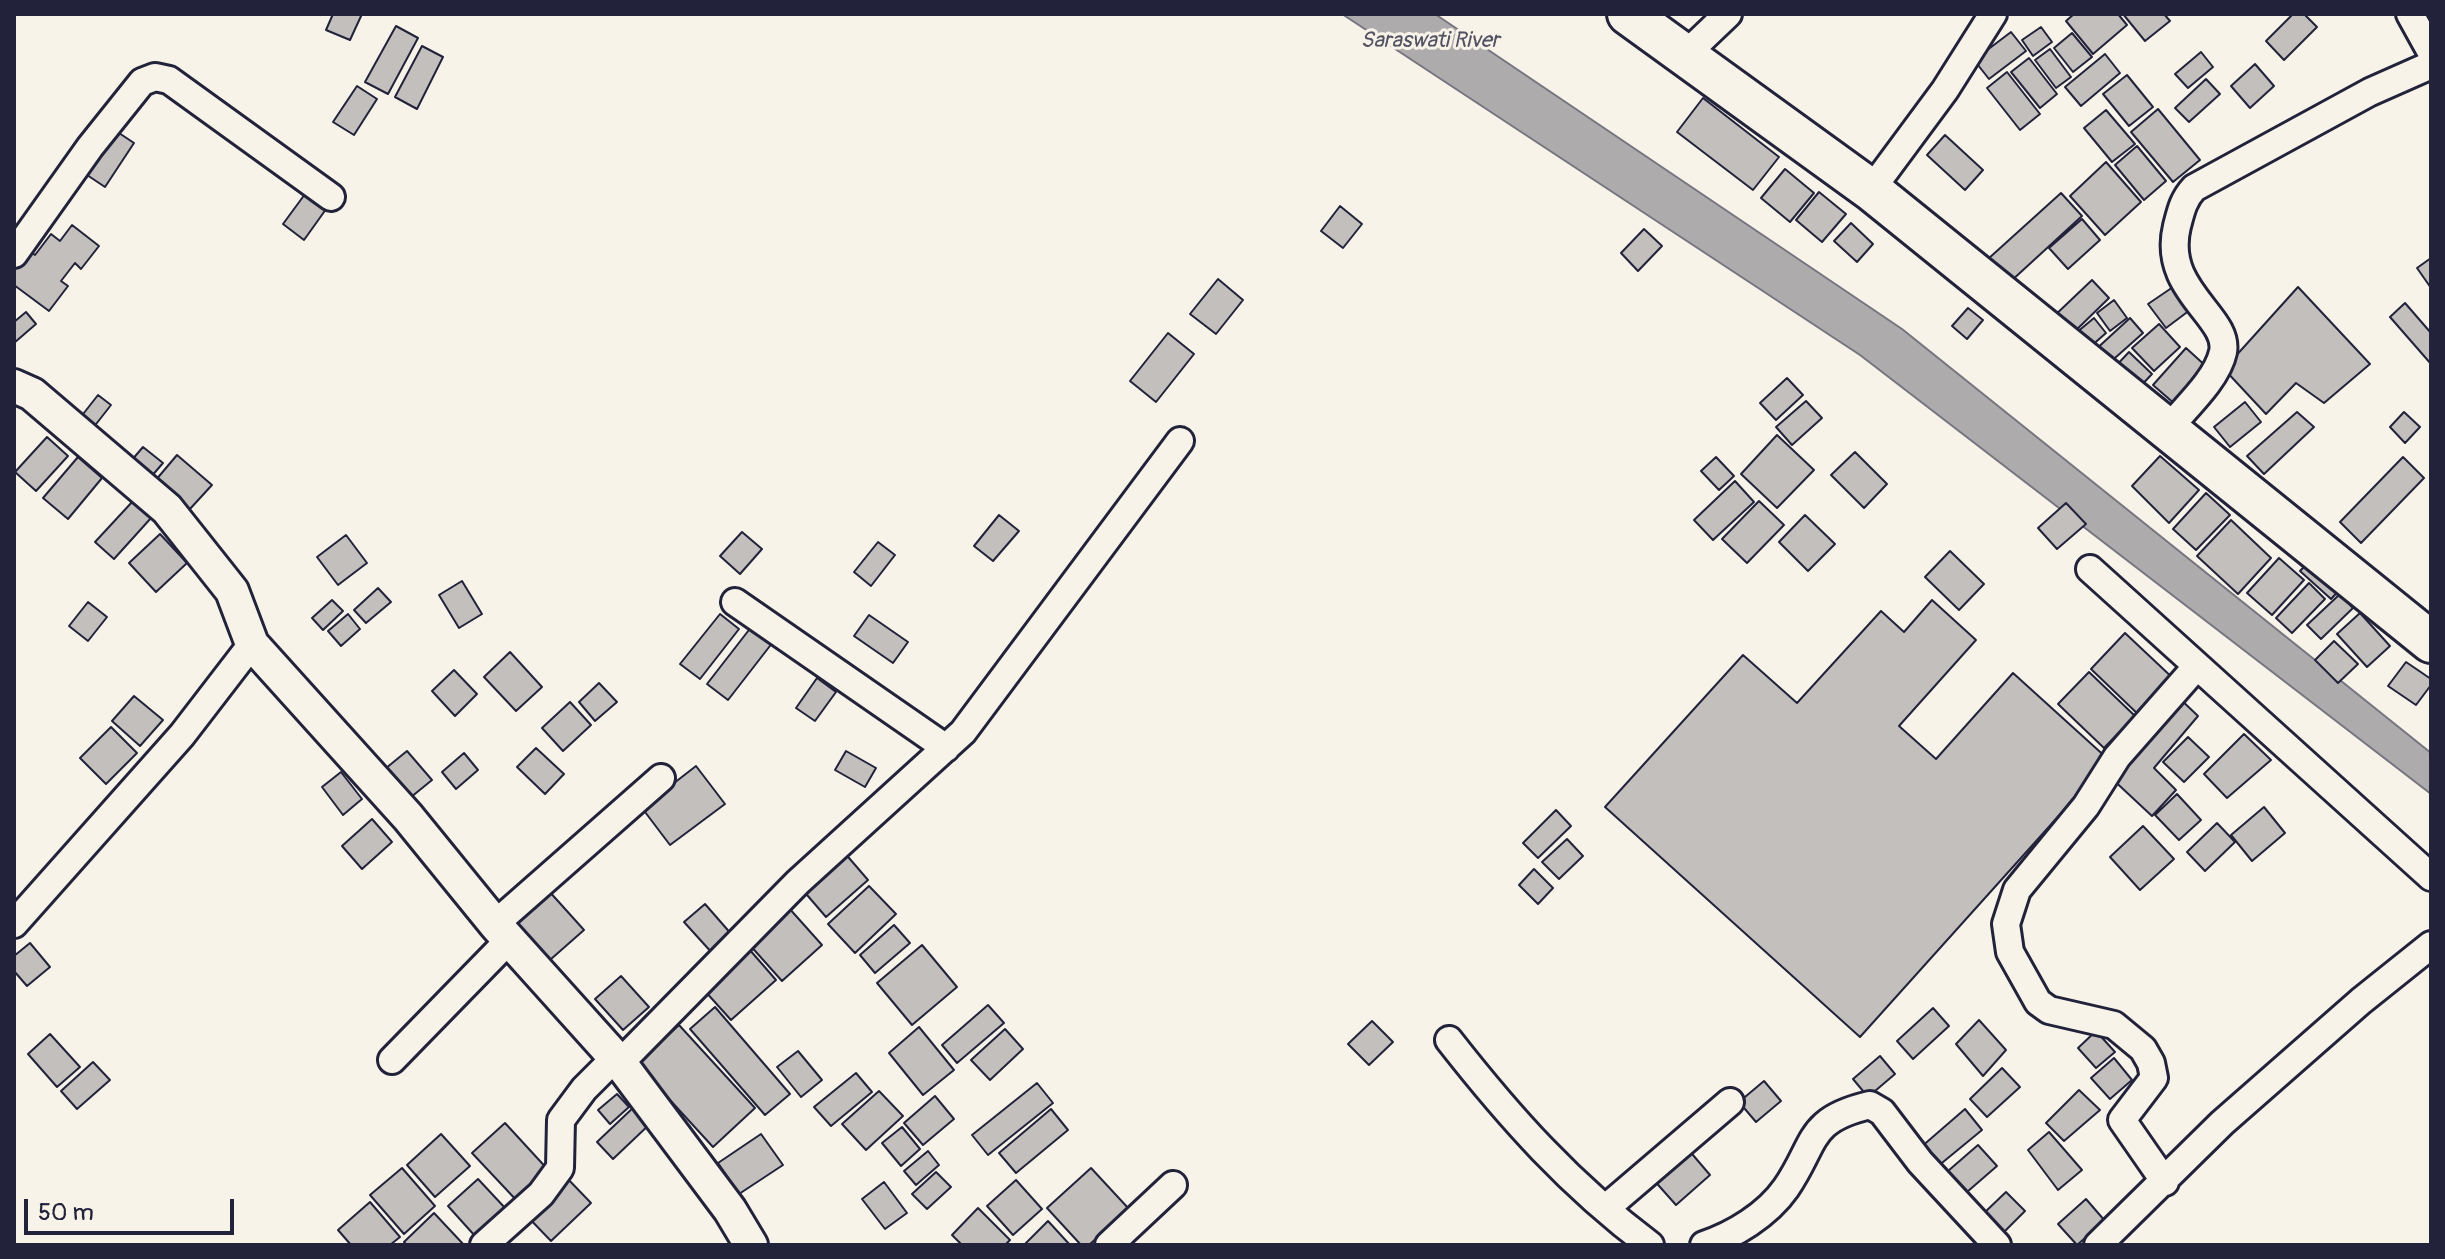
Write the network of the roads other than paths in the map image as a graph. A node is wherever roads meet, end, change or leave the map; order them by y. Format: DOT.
graph roads {
  1 [pos="1628,14"];
  2 [pos="1728,14"];
  3 [pos="1993,14"];
  4 [pos="2410,14"];
  5 [pos="2431,52"];
  6 [pos="1685,55"];
  7 [pos="2431,65"];
  8 [pos="1871,190"];
  9 [pos="331,197"];
  10 [pos="14,254"];
  11 [pos="14,386"];
  12 [pos="2166,431"];
  13 [pos="1180,441"];
  14 [pos="2090,569"];
  15 [pos="735,602"];
  16 [pos="2431,642"];
  17 [pos="252,644"];
  18 [pos="2197,666"];
  19 [pos="946,748"];
  20 [pos="661,778"];
  21 [pos="2431,877"];
  22 [pos="14,924"];
  23 [pos="503,932"];
  24 [pos="2431,945"];
  25 [pos="1449,1040"];
  26 [pos="392,1060"];
  27 [pos="618,1060"];
  28 [pos="1730,1102"];
  29 [pos="2165,1182"];
  30 [pos="1173,1185"];
  31 [pos="1606,1208"];
  32 [pos="485,1245"];
  33 [pos="751,1245"];
  34 [pos="1109,1245"];
  35 [pos="1650,1245"];
  36 [pos="1704,1245"];
  37 [pos="1997,1245"];
  38 [pos="2098,1245"];
  1 -- 6 [label="main road"];
  2 -- 6 [label="street"];
  3 -- 8 [label="street"];
  4 -- 5 [label="street"];
  6 -- 8 [label="main road"];
  7 -- 12 [label="street"];
  8 -- 12 [label="main road"];
  9 -- 10 [label="street"];
  11 -- 17 [label="street"];
  12 -- 16 [label="main road"];
  13 -- 19 [label="street"];
  14 -- 18 [label="street"];
  15 -- 19 [label="street"];
  17 -- 22 [label="street"];
  17 -- 23 [label="street"];
  18 -- 21 [label="street"];
  18 -- 29 [label="street"];
  19 -- 27 [label="street"];
  20 -- 23 [label="street"];
  23 -- 26 [label="street"];
  23 -- 27 [label="street"];
  24 -- 29 [label="street"];
  25 -- 31 [label="street"];
  27 -- 32 [label="street"];
  27 -- 33 [label="street"];
  28 -- 31 [label="street"];
  29 -- 38 [label="street"];
  30 -- 34 [label="street"];
  31 -- 35 [label="street"];
  36 -- 37 [label="street"];
}
